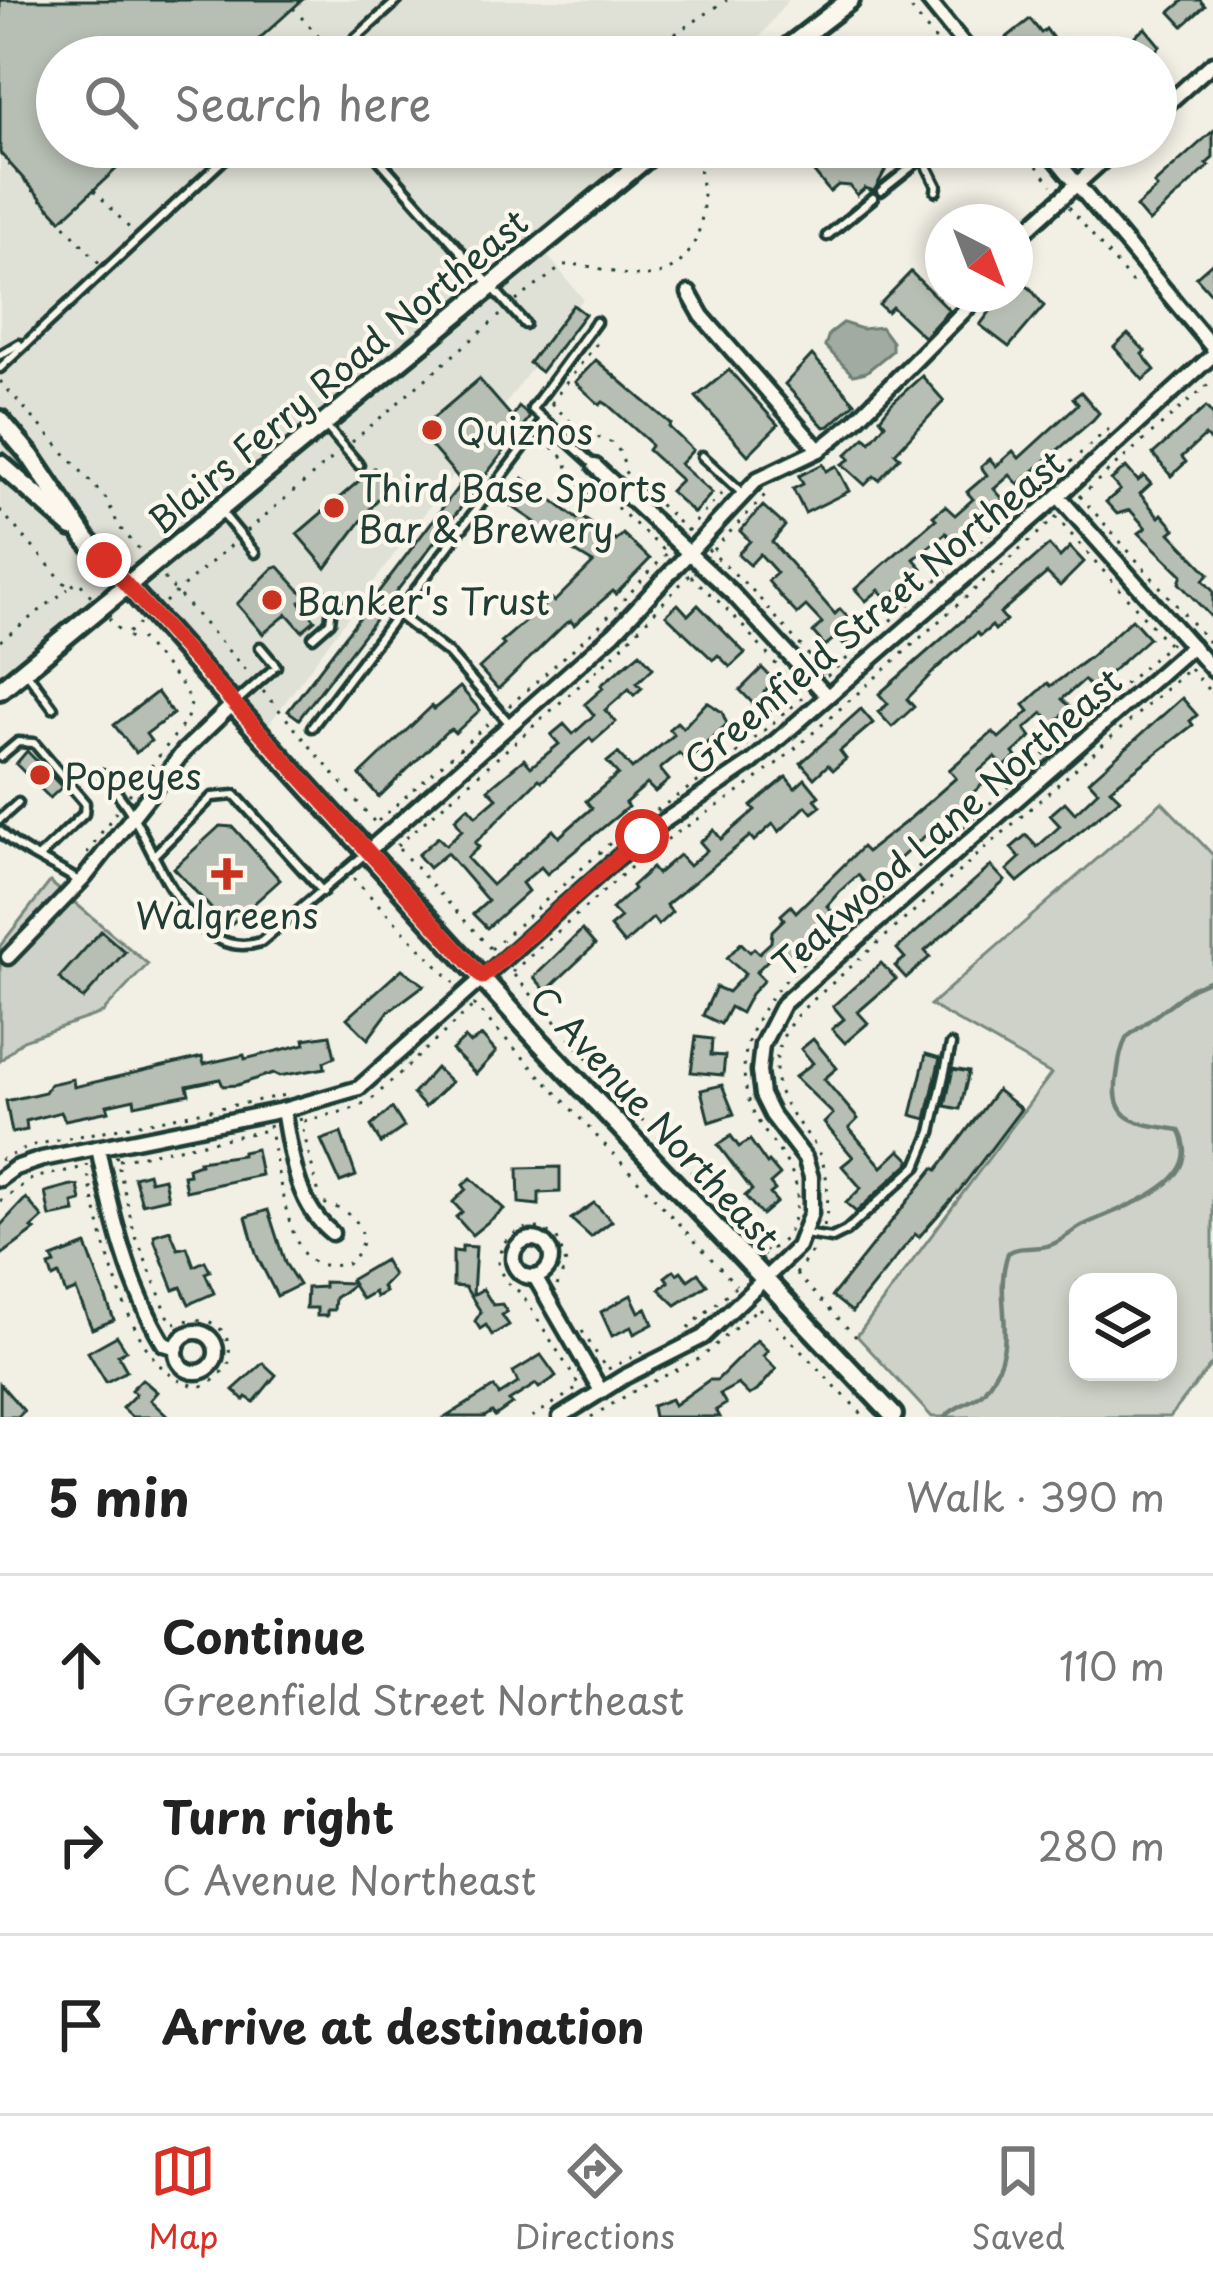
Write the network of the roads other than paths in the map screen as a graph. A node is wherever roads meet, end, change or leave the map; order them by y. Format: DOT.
graph roads {
  1 [pos="398,0"];
  2 [pos="850,0"];
  3 [pos="928,0"];
  4 [pos="359,36"];
  5 [pos="803,36"];
  6 [pos="957,36"];
  7 [pos="1213,63"];
  8 [pos="1177,95"];
  9 [pos="214,168"];
  10 [pos="387,168"];
  11 [pos="631,168"];
  12 [pos="906,168"];
  13 [pos="930,168"];
  14 [pos="1063,168"];
  15 [pos="1094,168"];
  16 [pos="1076,184"];
  17 [pos="881,191"];
  18 [pos="936,191"];
  19 [pos="873,198"];
  20 [pos="1033,224"];
  21 [pos="827,236"];
  22 [pos="491,283"];
  23 [pos="689,292"];
  24 [pos="963,312"];
  25 [pos="596,322"];
  26 [pos="525,324"];
  27 [pos="27,339"];
  28 [pos="1213,351"];
  29 [pos="0,356"];
  30 [pos="0,368"];
  31 [pos="0,420"];
  32 [pos="544,420"];
  33 [pos="323,422"];
  34 [pos="819,450"];
  35 [pos="702,456"];
  36 [pos="0,464"];
  37 [pos="359,465"];
  38 [pos="595,466"];
  39 [pos="743,494"];
  40 [pos="1058,496"];
  41 [pos="219,510"];
  42 [pos="86,539"];
  43 [pos="689,553"];
  44 [pos="255,554"];
  45 [pos="128,586"];
  46 [pos="319,592"];
  47 [pos="339,597"];
  48 [pos="332,607"];
  49 [pos="398,614"];
  50 [pos="314,637"];
  51 [pos="1192,646"];
  52 [pos="260,647"];
  53 [pos="25,670"];
  54 [pos="1213,670"];
  55 [pos="0,690"];
  56 [pos="827,696"];
  57 [pos="233,704"];
  58 [pos="52,708"];
  59 [pos="506,719"];
  60 [pos="312,728"];
  61 [pos="0,757"];
  62 [pos="102,774"];
  63 [pos="18,802"];
  64 [pos="134,817"];
  65 [pos="0,819"];
  66 [pos="0,831"];
  67 [pos="368,851"];
  68 [pos="153,856"];
  69 [pos="39,857"];
  70 [pos="83,874"];
  71 [pos="323,892"];
  72 [pos="8,957"];
  73 [pos="482,977"];
  74 [pos="951,1046"];
  75 [pos="283,1110"];
  76 [pos="98,1148"];
  77 [pos="0,1179"];
  78 [pos="332,1233"];
  79 [pos="805,1234"];
  80 [pos="535,1277"];
  81 [pos="763,1280"];
  82 [pos="177,1348"];
  83 [pos="601,1391"];
  84 [pos="893,1415"];
  85 [pos="560,1417"];
  1 -- 4 [label="lane"];
  2 -- 5 [label="main road"];
  3 -- 6 [label="street"];
  7 -- 8 [label="street"];
  9 -- 27 [label="lane"];
  10 -- 22 [label="lane"];
  11 -- 22 [label="main road, Blairs Ferry Road Northeast"];
  12 -- 17 [label="lane"];
  13 -- 18 [label="lane"];
  14 -- 16 [label="street"];
  15 -- 16 [label="street"];
  16 -- 20 [label="street"];
  16 -- 28 [label="street"];
  19 -- 21 [label="lane"];
  22 -- 26 [label="lane"];
  22 -- 33 [label="main road, Blairs Ferry Road Northeast"];
  23 -- 34 [label="street"];
  24 -- 34 [label="street"];
  25 -- 32 [label="lane"];
  27 -- 29 [label="lane"];
  27 -- 30 [label="lane"];
  28 -- 40 [label="street, Greenfield Street Northeast"];
  31 -- 42 [label="main road, C Avenue Northeast"];
  32 -- 38 [label="lane"];
  32 -- 49 [label="lane"];
  33 -- 37 [label="lane"];
  33 -- 41 [label="main road, Blairs Ferry Road Northeast"];
  34 -- 39 [label="street"];
  35 -- 39 [label="lane"];
  36 -- 42 [label="main road, C Avenue Northeast"];
  38 -- 43 [label="street"];
  39 -- 43 [label="street"];
  40 -- 51 [label="street"];
  40 -- 56 [label="street, Greenfield Street Northeast"];
  41 -- 44 [label="lane"];
  41 -- 45 [label="main road, Blairs Ferry Road Northeast"];
  42 -- 45 [label="main road, C Avenue Northeast"];
  43 -- 56 [label="street"];
  43 -- 59 [label="street"];
  45 -- 53 [label="main road, Blairs Ferry Road Northeast"];
  45 -- 57 [label="main road, C Avenue Northeast"];
  46 -- 48 [label="lane"];
  47 -- 48 [label="lane"];
  48 -- 50 [label="lane"];
  49 -- 59 [label="lane"];
  49 -- 60 [label="lane"];
  51 -- 54 [label="street"];
  51 -- 79 [label="street, Teakwood Lane Northeast"];
  52 -- 57 [label="lane"];
  53 -- 55 [label="main road, Blairs Ferry Road Northeast"];
  53 -- 58 [label="lane"];
  56 -- 73 [label="street, Greenfield Street Northeast"];
  57 -- 64 [label="street"];
  57 -- 67 [label="main road, C Avenue Northeast"];
  59 -- 67 [label="street"];
  61 -- 69 [label="lane"];
  62 -- 64 [label="lane"];
  63 -- 65 [label="lane"];
  64 -- 68 [label="lane"];
  64 -- 70 [label="street"];
  66 -- 69 [label="lane"];
  67 -- 71 [label="lane"];
  67 -- 73 [label="main road, C Avenue Northeast"];
  68 -- 71 [label="lane"];
  68 -- 71 [label="lane"];
  69 -- 70 [label="lane"];
  70 -- 72 [label="street"];
  73 -- 75 [label="street, Greenfield Street Northeast"];
  73 -- 81 [label="main road, C Avenue Northeast"];
  74 -- 79 [label="lane"];
  75 -- 76 [label="street, Greenfield Street Northeast"];
  75 -- 78 [label="street"];
  76 -- 77 [label="street, Greenfield Street Northeast"];
  76 -- 82 [label="street"];
  79 -- 81 [label="street"];
  80 -- 83 [label="street"];
  81 -- 83 [label="street"];
  81 -- 84 [label="main road, C Avenue Northeast"];
  83 -- 85 [label="street"];
}
